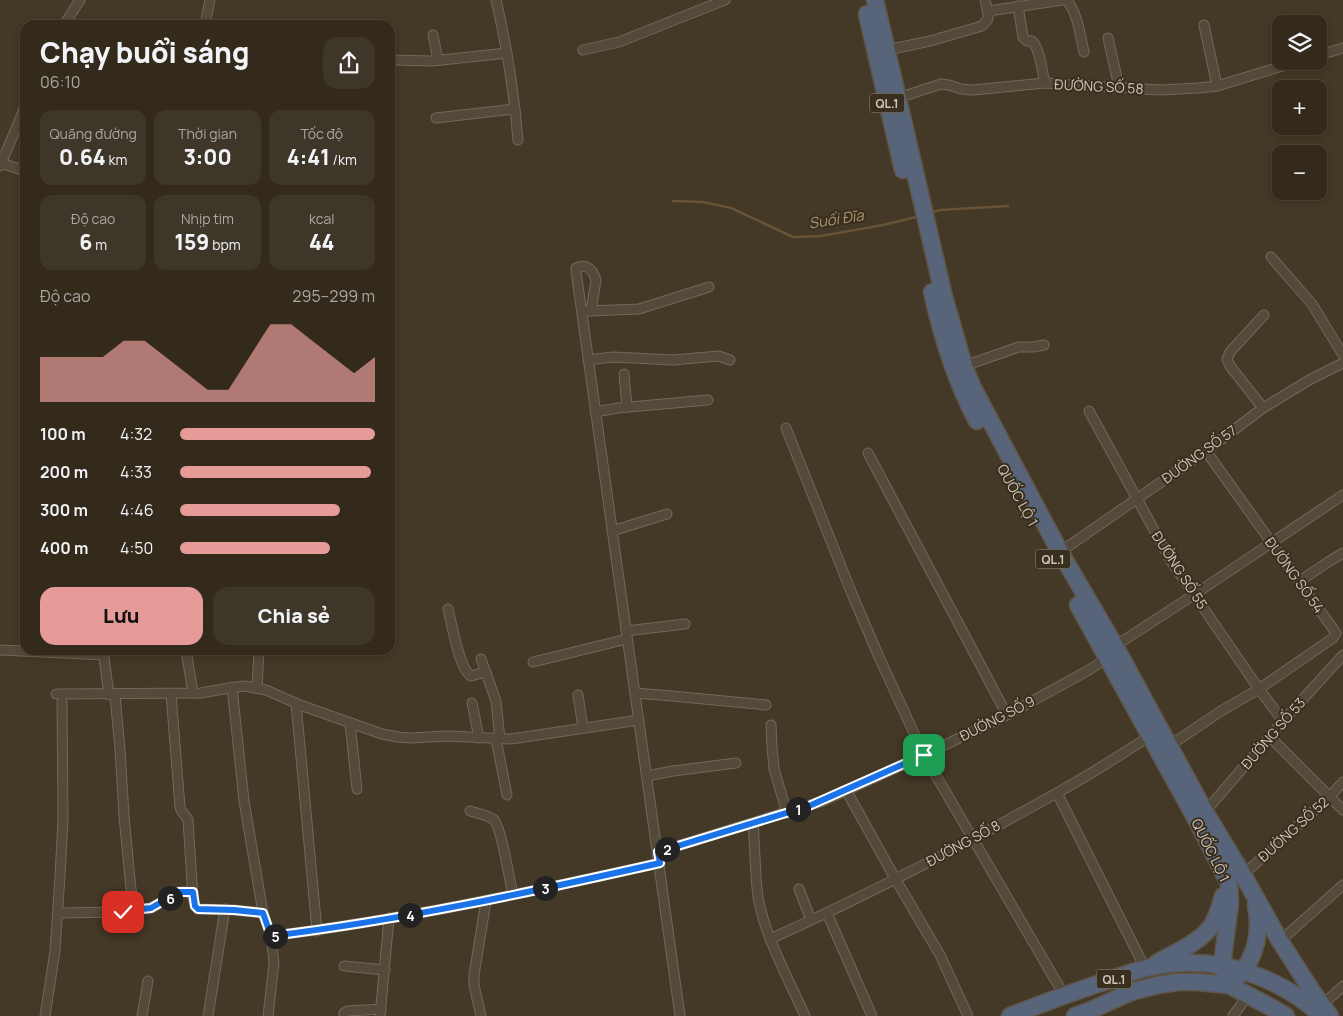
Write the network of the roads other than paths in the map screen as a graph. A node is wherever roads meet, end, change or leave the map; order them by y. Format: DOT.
graph roads {
  1 [pos="80,0"];
  2 [pos="210,0"];
  3 [pos="496,0"];
  4 [pos="726,0"];
  5 [pos="864,0"];
  6 [pos="875,0"];
  7 [pos="985,0"];
  8 [pos="1063,0"];
  9 [pos="1067,0"];
  10 [pos="1018,6"];
  11 [pos="988,13"];
  12 [pos="67,20"];
  13 [pos="206,20"];
  14 [pos="1204,25"];
  15 [pos="434,35"];
  16 [pos="1108,38"];
  17 [pos="1343,48"];
  18 [pos="583,50"];
  19 [pos="887,50"];
  20 [pos="1084,52"];
  21 [pos="507,53"];
  22 [pos="1327,53"];
  23 [pos="395,60"];
  24 [pos="438,60"];
  25 [pos="1272,69"];
  26 [pos="1045,83"];
  27 [pos="1217,86"];
  28 [pos="1119,87"];
  29 [pos="898,98"];
  30 [pos="515,109"];
  31 [pos="436,118"];
  32 [pos="20,119"];
  33 [pos="518,140"];
  34 [pos="1,165"];
  35 [pos="20,170"];
  36 [pos="917,205"];
  37 [pos="922,225"];
  38 [pos="1271,257"];
  39 [pos="709,287"];
  40 [pos="582,311"];
  41 [pos="591,311"];
  42 [pos="1264,315"];
  43 [pos="1044,345"];
  44 [pos="1343,355"];
  45 [pos="588,360"];
  46 [pos="730,360"];
  47 [pos="1343,363"];
  48 [pos="964,366"];
  49 [pos="624,374"];
  50 [pos="708,400"];
  51 [pos="627,407"];
  52 [pos="1263,408"];
  53 [pos="1090,411"];
  54 [pos="595,412"];
  55 [pos="786,428"];
  56 [pos="1206,451"];
  57 [pos="868,453"];
  58 [pos="1343,495"];
  59 [pos="1137,499"];
  60 [pos="667,514"];
  61 [pos="612,531"];
  62 [pos="1272,542"];
  63 [pos="1060,552"];
  64 [pos="1343,553"];
  65 [pos="1300,582"];
  66 [pos="1195,594"];
  67 [pos="448,609"];
  68 [pos="685,624"];
  69 [pos="627,635"];
  70 [pos="0,650"];
  71 [pos="20,651"];
  72 [pos="1111,652"];
  73 [pos="103,655"];
  74 [pos="187,655"];
  75 [pos="260,655"];
  76 [pos="1343,655"];
  77 [pos="481,659"];
  78 [pos="533,662"];
  79 [pos="486,672"];
  80 [pos="232,687"];
  81 [pos="257,688"];
  82 [pos="1259,689"];
  83 [pos="193,693"];
  84 [pos="171,694"];
  85 [pos="635,694"];
  86 [pos="112,695"];
  87 [pos="578,695"];
  88 [pos="472,703"];
  89 [pos="296,704"];
  90 [pos="766,705"];
  91 [pos="1007,715"];
  92 [pos="639,720"];
  93 [pos="1283,721"];
  94 [pos="350,723"];
  95 [pos="771,725"];
  96 [pos="583,728"];
  97 [pos="1150,736"];
  98 [pos="1270,737"];
  99 [pos="479,738"];
  100 [pos="498,739"];
  101 [pos="1169,746"];
  102 [pos="924,755"];
  103 [pos="736,763"];
  104 [pos="647,776"];
  105 [pos="1343,782"];
  106 [pos="357,789"];
  107 [pos="846,790"];
  108 [pos="1057,793"];
  109 [pos="507,794"];
  110 [pos="1330,796"];
  111 [pos="1343,810"];
  112 [pos="470,811"];
  113 [pos="1205,812"];
  114 [pos="787,813"];
  115 [pos="753,823"];
  116 [pos="972,839"];
  117 [pos="658,852"];
  118 [pos="660,863"];
  119 [pos="1243,874"];
  120 [pos="1225,876"];
  121 [pos="896,880"];
  122 [pos="1343,885"];
  123 [pos="799,889"];
  124 [pos="193,892"];
  125 [pos="513,895"];
  126 [pos="1254,895"];
  127 [pos="486,901"];
  128 [pos="226,909"];
  129 [pos="133,910"];
  130 [pos="58,913"];
  131 [pos="263,913"];
  132 [pos="827,913"];
  133 [pos="389,918"];
  134 [pos="811,920"];
  135 [pos="316,931"];
  136 [pos="271,936"];
  137 [pos="770,939"];
  138 [pos="1280,941"];
  139 [pos="1222,965"];
  140 [pos="344,966"];
  141 [pos="1148,968"];
  142 [pos="385,970"];
  143 [pos="1244,970"];
  144 [pos="148,981"];
  145 [pos="1229,985"];
  146 [pos="1343,986"];
  147 [pos="1064,995"];
  148 [pos="1248,995"];
  149 [pos="1322,1012"];
  150 [pos="381,1013"];
  151 [pos="45,1016"];
  152 [pos="142,1016"];
  153 [pos="208,1016"];
  154 [pos="268,1016"];
  155 [pos="344,1016"];
  156 [pos="481,1016"];
  157 [pos="680,1016"];
  158 [pos="805,1016"];
  159 [pos="872,1016"];
  160 [pos="968,1016"];
  161 [pos="1010,1016"];
  162 [pos="1076,1016"];
  163 [pos="1233,1016"];
  164 [pos="1286,1016"];
  1 -- 12 [label="street"];
  2 -- 13 [label="street"];
  3 -- 21 [label="street"];
  4 -- 18 [label="street"];
  5 -- 36 [label="highway, QUỐC LỘ 1 / QL.1"];
  6 -- 19 [label="highway, QUỐC LỘ 1 / QL.1"];
  7 -- 11 [label="street"];
  8 -- 10 [label="street"];
  9 -- 20 [label="street"];
  10 -- 11 [label="street"];
  10 -- 26 [label="street"];
  11 -- 19 [label="street"];
  14 -- 27 [label="street"];
  15 -- 24 [label="street"];
  16 -- 28 [label="street"];
  17 -- 22 [label="street"];
  19 -- 29 [label="highway, QUỐC LỘ 1 / QL.1"];
  21 -- 24 [label="street"];
  21 -- 30 [label="street"];
  23 -- 24 [label="street"];
  25 -- 27 [label="street, ĐƯỜNG SỐ 58"];
  26 -- 28 [label="street, ĐƯỜNG SỐ 58"];
  26 -- 29 [label="street, ĐƯỜNG SỐ 58"];
  27 -- 28 [label="street, ĐƯỜNG SỐ 58"];
  29 -- 36 [label="highway, QUỐC LỘ 1 / QL.1"];
  30 -- 31 [label="street"];
  30 -- 33 [label="street"];
  32 -- 34 [label="street"];
  34 -- 35 [label="street"];
  36 -- 37 [label="highway, QUỐC LỘ 1 / QL.1"];
  37 -- 48 [label="highway, QUỐC LỘ 1 / QL.1"];
  37 -- 72 [label="highway, QUỐC LỘ 1 / QL.1"];
  38 -- 44 [label="street"];
  39 -- 41 [label="street"];
  40 -- 41 [label="street"];
  40 -- 41 [label="street"];
  40 -- 45 [label="street"];
  42 -- 52 [label="street"];
  43 -- 48 [label="street"];
  45 -- 46 [label="street"];
  45 -- 54 [label="street"];
  47 -- 52 [label="street, ĐƯỜNG SỐ 57"];
  48 -- 63 [label="highway, QUỐC LỘ 1 / QL.1"];
  49 -- 51 [label="street"];
  50 -- 51 [label="street"];
  51 -- 54 [label="street"];
  52 -- 56 [label="street, ĐƯỜNG SỐ 57"];
  53 -- 59 [label="street, ĐƯỜNG SỐ 55"];
  54 -- 61 [label="street"];
  55 -- 102 [label="street"];
  56 -- 59 [label="street, ĐƯỜNG SỐ 57"];
  56 -- 62 [label="street, ĐƯỜNG SỐ 54"];
  57 -- 91 [label="street"];
  58 -- 62 [label="street, ĐƯỜNG SỐ 9"];
  59 -- 63 [label="street, ĐƯỜNG SỐ 57"];
  59 -- 66 [label="street, ĐƯỜNG SỐ 55"];
  60 -- 61 [label="street"];
  61 -- 69 [label="street"];
  62 -- 65 [label="street, ĐƯỜNG SỐ 54"];
  62 -- 66 [label="street, ĐƯỜNG SỐ 9"];
  63 -- 72 [label="highway, QUỐC LỘ 1 / QL.1"];
  64 -- 65 [label="street"];
  65 -- 82 [label="street, ĐƯỜNG SỐ 54"];
  66 -- 72 [label="street, ĐƯỜNG SỐ 9"];
  66 -- 82 [label="street, ĐƯỜNG SỐ 55"];
  67 -- 79 [label="street"];
  68 -- 69 [label="street"];
  69 -- 78 [label="street"];
  69 -- 85 [label="street"];
  70 -- 71 [label="street"];
  72 -- 91 [label="street, ĐƯỜNG SỐ 9"];
  72 -- 97 [label="highway, QUỐC LỘ 1 / QL.1"];
  72 -- 101 [label="highway, QUỐC LỘ 1 / QL.1"];
  73 -- 86 [label="street"];
  74 -- 83 [label="street"];
  75 -- 81 [label="street"];
  76 -- 93 [label="street, ĐƯỜNG SỐ 53"];
  77 -- 79 [label="street"];
  79 -- 100 [label="street"];
  80 -- 81 [label="street"];
  80 -- 83 [label="street"];
  80 -- 131 [label="street"];
  81 -- 89 [label="street"];
  82 -- 93 [label="street, ĐƯỜNG SỐ 55"];
  82 -- 101 [label="street, ĐƯỜNG SỐ 54"];
  83 -- 84 [label="street"];
  84 -- 86 [label="street"];
  84 -- 124 [label="street"];
  85 -- 90 [label="street"];
  85 -- 92 [label="street"];
  86 -- 129 [label="street"];
  86 -- 130 [label="street"];
  87 -- 96 [label="street"];
  88 -- 99 [label="street"];
  89 -- 94 [label="street"];
  89 -- 135 [label="street"];
  91 -- 102 [label="street, ĐƯỜNG SỐ 9"];
  92 -- 96 [label="street"];
  92 -- 104 [label="street"];
  93 -- 98 [label="street, ĐƯỜNG SỐ 53"];
  94 -- 99 [label="street"];
  94 -- 106 [label="street"];
  95 -- 114 [label="street"];
  96 -- 100 [label="street"];
  97 -- 108 [label="street, ĐƯỜNG SỐ 8"];
  97 -- 120 [label="highway, QUỐC LỘ 1 / QL.1"];
  98 -- 110 [label="street"];
  98 -- 113 [label="street, ĐƯỜNG SỐ 53"];
  99 -- 100 [label="street"];
  100 -- 109 [label="street"];
  101 -- 113 [label="highway, QUỐC LỘ 1 / QL.1"];
  102 -- 107 [label="street, ĐƯỜNG SỐ 9"];
  102 -- 116 [label="street"];
  103 -- 104 [label="street"];
  104 -- 117 [label="street"];
  105 -- 110 [label="street, ĐƯỜNG SỐ 52"];
  107 -- 114 [label="street, ĐƯỜNG SỐ 9"];
  107 -- 121 [label="street"];
  108 -- 116 [label="street, ĐƯỜNG SỐ 8"];
  108 -- 141 [label="street"];
  110 -- 111 [label="street"];
  110 -- 119 [label="street, ĐƯỜNG SỐ 52"];
  112 -- 125 [label="street"];
  113 -- 119 [label="highway, QUỐC LỘ 1 / QL.1"];
  114 -- 115 [label="street, ĐƯỜNG SỐ 9"];
  115 -- 117 [label="street, ĐƯỜNG SỐ 9"];
  115 -- 137 [label="street"];
  116 -- 121 [label="street, ĐƯỜNG SỐ 8"];
  116 -- 147 [label="street"];
  117 -- 118 [label="street"];
  118 -- 125 [label="street"];
  118 -- 157 [label="street"];
  119 -- 126 [label="highway, QUỐC LỘ 1 / QL.1"];
  120 -- 139 [label="highway, QUỐC LỘ 1 / QL.1"];
  120 -- 141 [label="highway"];
  121 -- 132 [label="street, ĐƯỜNG SỐ 8"];
  121 -- 160 [label="street"];
  122 -- 138 [label="street"];
  123 -- 134 [label="street"];
  124 -- 128 [label="street"];
  124 -- 129 [label="street"];
  125 -- 127 [label="street"];
  126 -- 138 [label="highway, QUỐC LỘ 1 / QL.1"];
  126 -- 143 [label="highway"];
  127 -- 133 [label="street"];
  127 -- 156 [label="street"];
  128 -- 131 [label="street"];
  128 -- 153 [label="street"];
  129 -- 130 [label="street"];
  130 -- 151 [label="street"];
  131 -- 136 [label="street"];
  132 -- 134 [label="street, ĐƯỜNG SỐ 8"];
  132 -- 159 [label="street"];
  133 -- 135 [label="street"];
  133 -- 142 [label="street"];
  134 -- 137 [label="street, ĐƯỜNG SỐ 8"];
  135 -- 136 [label="street"];
  136 -- 154 [label="street"];
  137 -- 158 [label="street"];
  138 -- 149 [label="highway, QUỐC LỘ 1 / QL.1"];
  139 -- 141 [label="highway, QL.1"];
  139 -- 143 [label="highway, QL.1"];
  139 -- 145 [label="highway, QUỐC LỘ 1 / QL.1"];
  140 -- 142 [label="street"];
  141 -- 147 [label="highway, QL.1"];
  142 -- 150 [label="street"];
  143 -- 145 [label="highway"];
  143 -- 149 [label="highway, QL.1"];
  144 -- 152 [label="street"];
  145 -- 148 [label="highway, QL.1"];
  145 -- 162 [label="highway, QL.1"];
  146 -- 149 [label="street"];
  147 -- 161 [label="highway, QL.1"];
  148 -- 163 [label="street"];
  148 -- 164 [label="highway, QL.1"];
  150 -- 155 [label="street"];
}
